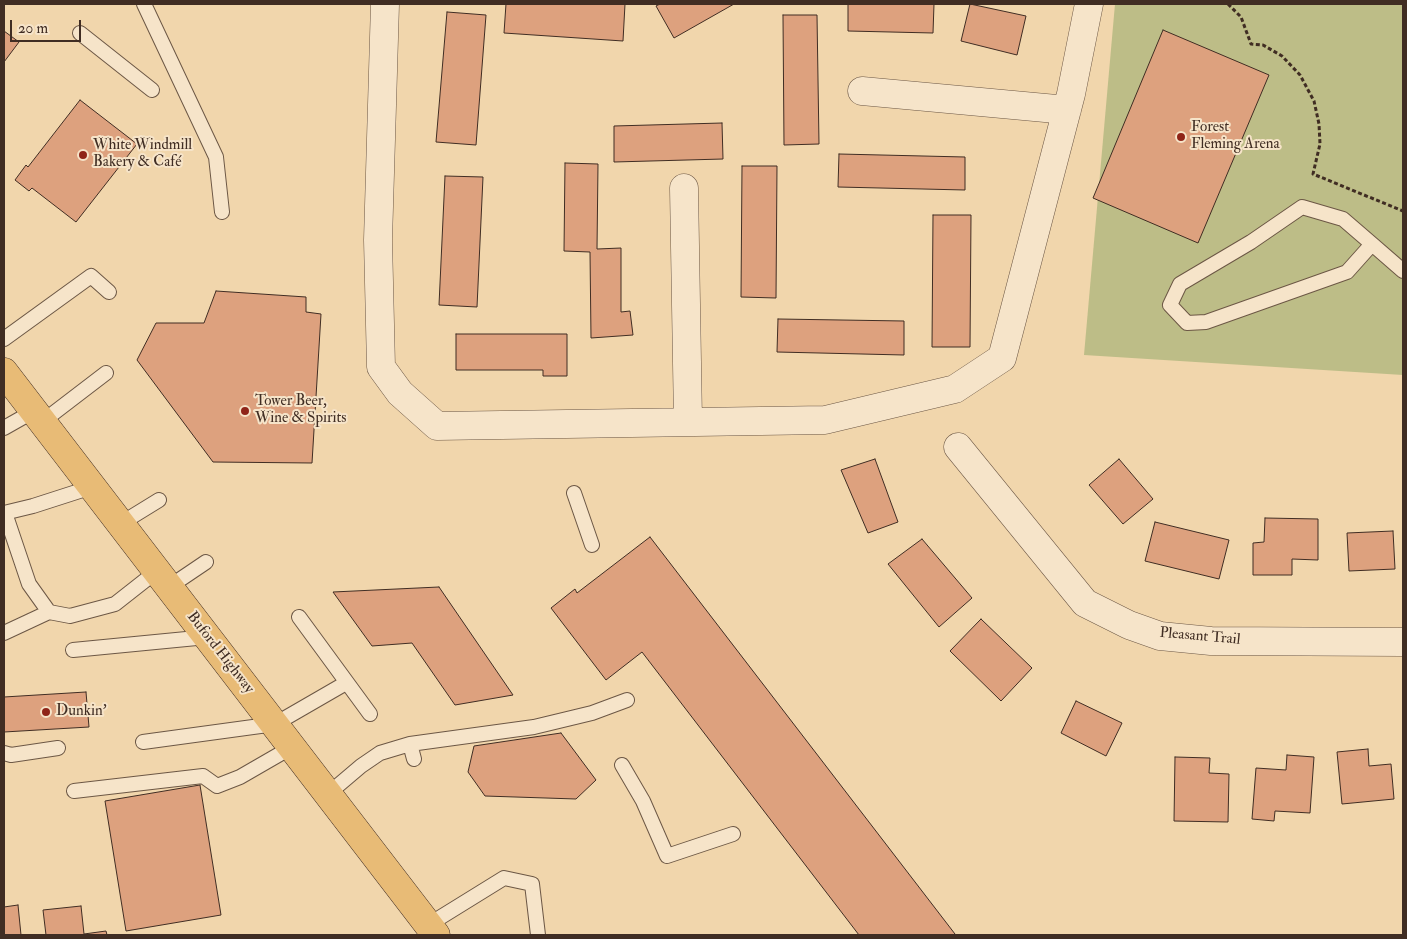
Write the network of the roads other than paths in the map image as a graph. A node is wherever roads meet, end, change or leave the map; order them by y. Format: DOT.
graph roads {
  1 [pos="144,4"];
  2 [pos="385,4"];
  3 [pos="1089,4"];
  4 [pos="80,33"];
  5 [pos="152,90"];
  6 [pos="862,91"];
  7 [pos="1067,110"];
  8 [pos="684,188"];
  9 [pos="222,212"];
  10 [pos="1372,244"];
  11 [pos="1403,270"];
  12 [pos="109,292"];
  13 [pos="4,339"];
  14 [pos="4,372"];
  15 [pos="106,373"];
  16 [pos="38,416"];
  17 [pos="688,420"];
  18 [pos="4,428"];
  19 [pos="958,447"];
  20 [pos="92,487"];
  21 [pos="574,493"];
  22 [pos="159,500"];
  23 [pos="4,513"];
  24 [pos="120,524"];
  25 [pos="592,546"];
  26 [pos="206,562"];
  27 [pos="163,579"];
  28 [pos="49,612"];
  29 [pos="299,617"];
  30 [pos="4,634"];
  31 [pos="207,637"];
  32 [pos="1403,642"];
  33 [pos="73,650"];
  34 [pos="346,683"];
  35 [pos="627,700"];
  36 [pos="370,714"];
  37 [pos="275,724"];
  38 [pos="143,742"];
  39 [pos="410,744"];
  40 [pos="292,747"];
  41 [pos="58,748"];
  42 [pos="4,754"];
  43 [pos="414,759"];
  44 [pos="622,765"];
  45 [pos="74,791"];
  46 [pos="328,794"];
  47 [pos="733,834"];
  48 [pos="432,930"];
  49 [pos="538,935"];
  1 -- 9 [label="lane"];
  2 -- 17 [label="street"];
  3 -- 7 [label="street"];
  4 -- 5 [label="lane"];
  6 -- 7 [label="street"];
  7 -- 17 [label="street"];
  8 -- 17 [label="street"];
  10 -- 10 [label="lane"];
  10 -- 11 [label="lane"];
  12 -- 13 [label="lane"];
  14 -- 16 [label="main road, Buford Highway"];
  15 -- 16 [label="lane"];
  16 -- 18 [label="lane"];
  16 -- 20 [label="main road, Buford Highway"];
  19 -- 32 [label="street, Pleasant Trail"];
  20 -- 23 [label="lane"];
  20 -- 24 [label="main road, Buford Highway"];
  21 -- 25 [label="lane"];
  22 -- 24 [label="lane"];
  23 -- 28 [label="lane"];
  24 -- 27 [label="main road, Buford Highway"];
  26 -- 27 [label="lane"];
  27 -- 28 [label="lane"];
  27 -- 31 [label="main road, Buford Highway"];
  28 -- 30 [label="lane"];
  29 -- 34 [label="lane"];
  31 -- 33 [label="lane"];
  31 -- 37 [label="main road, Buford Highway"];
  34 -- 36 [label="lane"];
  34 -- 37 [label="lane"];
  35 -- 39 [label="lane"];
  37 -- 38 [label="lane"];
  37 -- 40 [label="main road, Buford Highway"];
  39 -- 43 [label="lane"];
  39 -- 46 [label="lane"];
  40 -- 45 [label="lane"];
  40 -- 46 [label="main road, Buford Highway"];
  41 -- 42 [label="lane"];
  44 -- 47 [label="lane"];
  46 -- 48 [label="main road, Buford Highway"];
  48 -- 49 [label="lane"];
}
